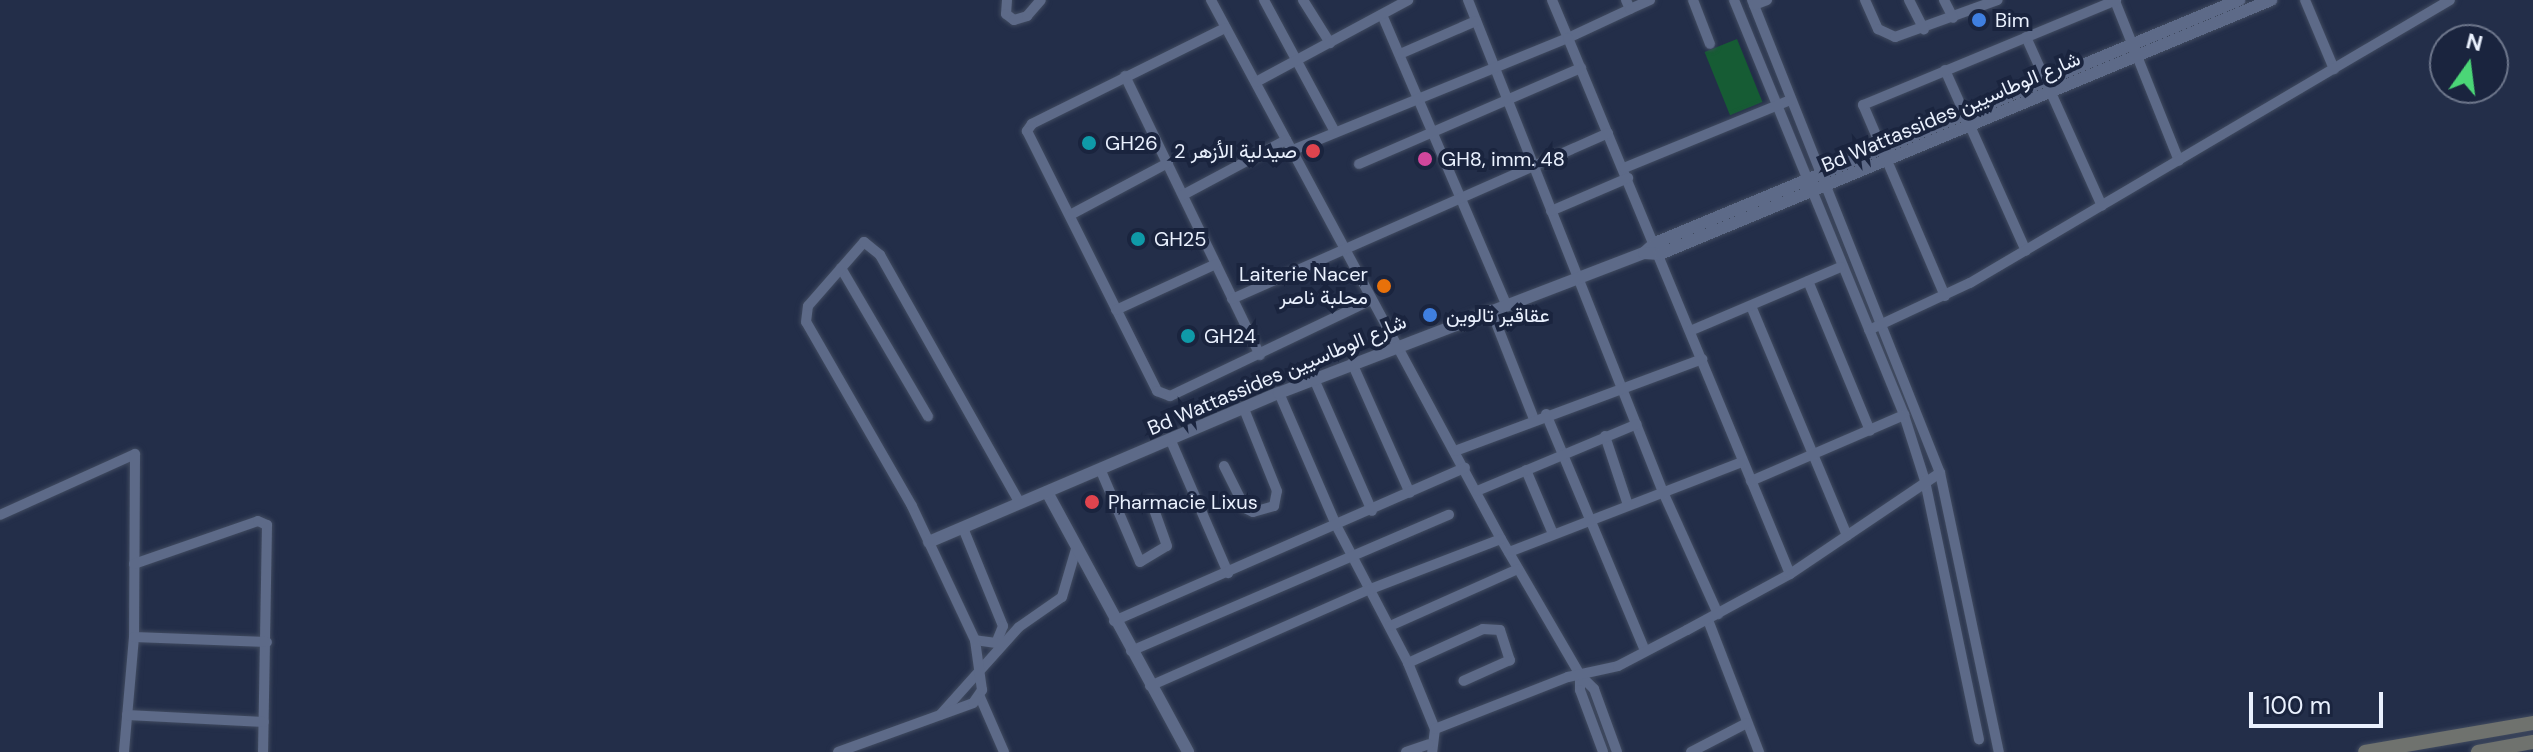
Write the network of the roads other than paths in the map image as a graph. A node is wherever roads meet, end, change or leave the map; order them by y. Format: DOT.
graph roads {
  1 [pos="1007,0"];
  2 [pos="1041,0"];
  3 [pos="1211,0"];
  4 [pos="1264,0"];
  5 [pos="1303,0"];
  6 [pos="1408,0"];
  7 [pos="1468,0"];
  8 [pos="1552,0"];
  9 [pos="1650,0"];
  10 [pos="1693,0"];
  11 [pos="1734,0"];
  12 [pos="1767,0"];
  13 [pos="1865,0"];
  14 [pos="1909,0"];
  15 [pos="1944,0"];
  16 [pos="1998,0"];
  17 [pos="2115,0"];
  18 [pos="2239,0"];
  19 [pos="2271,0"];
  20 [pos="2305,0"];
  21 [pos="2450,0"];
  22 [pos="1753,3"];
  23 [pos="1628,4"];
  24 [pos="1383,17"];
  25 [pos="1953,18"];
  26 [pos="1476,21"];
  27 [pos="1225,28"];
  28 [pos="1924,29"];
  29 [pos="2026,37"];
  30 [pos="1568,38"];
  31 [pos="1330,43"];
  32 [pos="1710,44"];
  33 [pos="2133,50"];
  34 [pos="1400,54"];
  35 [pos="1298,60"];
  36 [pos="1495,68"];
  37 [pos="1581,68"];
  38 [pos="2334,69"];
  39 [pos="1945,70"];
  40 [pos="1125,76"];
  41 [pos="1256,82"];
  42 [pos="2048,84"];
  43 [pos="1420,98"];
  44 [pos="1507,99"];
  45 [pos="1791,100"];
  46 [pos="1776,106"];
  47 [pos="1966,119"];
  48 [pos="1433,129"];
  49 [pos="1335,132"];
  50 [pos="1608,133"];
  51 [pos="1290,145"];
  52 [pos="1882,155"];
  53 [pos="2179,161"];
  54 [pos="1168,163"];
  55 [pos="1359,164"];
  56 [pos="1533,166"];
  57 [pos="1626,173"];
  58 [pos="1822,181"];
  59 [pos="1807,188"];
  60 [pos="1183,195"];
  61 [pos="1462,197"];
  62 [pos="2102,206"];
  63 [pos="1551,211"];
  64 [pos="1070,215"];
  65 [pos="1657,248"];
  66 [pos="1344,250"];
  67 [pos="2026,251"];
  68 [pos="1216,264"];
  69 [pos="1841,267"];
  70 [pos="841,268"];
  71 [pos="1578,278"];
  72 [pos="1808,281"];
  73 [pos="1945,296"];
  74 [pos="1232,299"];
  75 [pos="1371,300"];
  76 [pos="1506,304"];
  77 [pos="1751,306"];
  78 [pos="1116,310"];
  79 [pos="1491,310"];
  80 [pos="1884,324"];
  81 [pos="1869,330"];
  82 [pos="1690,331"];
  83 [pos="1398,346"];
  84 [pos="1260,355"];
  85 [pos="1702,359"];
  86 [pos="1352,363"];
  87 [pos="1314,379"];
  88 [pos="1623,387"];
  89 [pos="1279,393"];
  90 [pos="1244,409"];
  91 [pos="1546,414"];
  92 [pos="1904,415"];
  93 [pos="928,416"];
  94 [pos="1534,419"];
  95 [pos="1637,424"];
  96 [pos="1870,431"];
  97 [pos="1605,436"];
  98 [pos="1171,441"];
  99 [pos="1455,451"];
  100 [pos="1563,454"];
  101 [pos="1813,456"];
  102 [pos="1742,462"];
  103 [pos="1224,466"];
  104 [pos="1465,468"];
  105 [pos="1526,470"];
  106 [pos="1101,471"];
  107 [pos="1940,473"];
  108 [pos="1751,481"];
  109 [pos="1925,481"];
  110 [pos="1477,491"];
  111 [pos="1047,492"];
  112 [pos="1663,492"];
  113 [pos="1410,493"];
  114 [pos="1151,501"];
  115 [pos="1020,503"];
  116 [pos="1628,505"];
  117 [pos="1372,511"];
  118 [pos="0,515"];
  119 [pos="1449,515"];
  120 [pos="1591,519"];
  121 [pos="1336,525"];
  122 [pos="963,528"];
  123 [pos="1553,534"];
  124 [pos="1847,536"];
  125 [pos="1501,539"];
  126 [pos="929,542"];
  127 [pos="1076,549"];
  128 [pos="1509,552"];
  129 [pos="1351,555"];
  130 [pos="134,564"];
  131 [pos="1518,569"];
  132 [pos="1228,573"];
  133 [pos="1790,574"];
  134 [pos="1368,590"];
  135 [pos="1718,614"];
  136 [pos="1708,620"];
  137 [pos="1114,621"];
  138 [pos="1390,626"];
  139 [pos="134,637"];
  140 [pos="1974,637"];
  141 [pos="975,640"];
  142 [pos="1959,641"];
  143 [pos="267,642"];
  144 [pos="1131,651"];
  145 [pos="1645,651"];
  146 [pos="1408,663"];
  147 [pos="979,668"];
  148 [pos="1580,675"];
  149 [pos="1463,681"];
  150 [pos="1150,686"];
  151 [pos="980,697"];
  152 [pos="127,715"];
  153 [pos="939,716"];
  154 [pos="264,722"];
  155 [pos="1747,723"];
  156 [pos="2533,723"];
  157 [pos="1435,729"];
  158 [pos="1979,739"];
  159 [pos="2533,742"];
  160 [pos="1431,748"];
  161 [pos="1186,750"];
  162 [pos="124,752"];
  163 [pos="263,752"];
  164 [pos="838,752"];
  165 [pos="1004,752"];
  166 [pos="1406,752"];
  167 [pos="1603,752"];
  168 [pos="1617,752"];
  169 [pos="1691,752"];
  170 [pos="1759,752"];
  171 [pos="1999,752"];
  172 [pos="2365,752"];
  173 [pos="2478,752"];
  1 -- 2 [label="street"];
  3 -- 27 [label="street"];
  4 -- 35 [label="street"];
  5 -- 31 [label="street"];
  6 -- 24 [label="street"];
  7 -- 26 [label="street"];
  8 -- 30 [label="street"];
  9 -- 23 [label="street"];
  10 -- 32 [label="street"];
  11 -- 46 [label="street"];
  12 -- 22 [label="street"];
  13 -- 28 [label="street"];
  14 -- 28 [label="street"];
  15 -- 25 [label="street"];
  16 -- 25 [label="street"];
  17 -- 29 [label="street"];
  17 -- 33 [label="street"];
  18 -- 33 [label="street, Bd Wattassides شارع الوطاسيين"];
  19 -- 33 [label="street, Bd Wattassides شارع الوطاسيين"];
  20 -- 38 [label="street"];
  21 -- 38 [label="street"];
  22 -- 45 [label="street"];
  23 -- 30 [label="street"];
  24 -- 31 [label="street"];
  24 -- 34 [label="street"];
  25 -- 28 [label="street"];
  26 -- 34 [label="street"];
  26 -- 36 [label="street"];
  27 -- 40 [label="street"];
  27 -- 41 [label="street"];
  29 -- 39 [label="street"];
  29 -- 42 [label="street"];
  30 -- 36 [label="street"];
  30 -- 37 [label="street"];
  31 -- 35 [label="street"];
  33 -- 42 [label="street, Bd Wattassides شارع الوطاسيين"];
  33 -- 53 [label="street"];
  34 -- 43 [label="street"];
  35 -- 41 [label="street"];
  35 -- 49 [label="street"];
  36 -- 43 [label="street"];
  36 -- 44 [label="street"];
  37 -- 44 [label="street"];
  37 -- 50 [label="street"];
  38 -- 53 [label="street"];
  39 -- 47 [label="street"];
  39 -- 52 [label="street"];
  40 -- 54 [label="street"];
  40 -- 64 [label="street"];
  41 -- 51 [label="street"];
  42 -- 47 [label="street, Bd Wattassides شارع الوطاسيين"];
  42 -- 62 [label="street"];
  43 -- 48 [label="street"];
  43 -- 49 [label="street"];
  44 -- 48 [label="street"];
  44 -- 56 [label="street"];
  45 -- 46 [label="street"];
  45 -- 58 [label="street"];
  46 -- 57 [label="street"];
  46 -- 59 [label="street"];
  47 -- 52 [label="street, Bd Wattassides شارع الوطاسيين"];
  47 -- 67 [label="street"];
  48 -- 55 [label="street"];
  48 -- 61 [label="street"];
  49 -- 51 [label="street"];
  50 -- 56 [label="street"];
  50 -- 57 [label="street"];
  51 -- 60 [label="street"];
  51 -- 66 [label="street"];
  52 -- 58 [label="street, Bd Wattassides شارع الوطاسيين"];
  52 -- 73 [label="street"];
  53 -- 62 [label="street"];
  54 -- 60 [label="street"];
  54 -- 64 [label="street"];
  56 -- 61 [label="street"];
  56 -- 63 [label="street"];
  57 -- 63 [label="street"];
  57 -- 65 [label="street"];
  58 -- 59 [label="street, Bd Wattassides شارع الوطاسيين"];
  58 -- 80 [label="street"];
  59 -- 65 [label="street, Bd Wattassides شارع الوطاسيين"];
  59 -- 69 [label="street"];
  60 -- 68 [label="street"];
  61 -- 66 [label="street"];
  61 -- 76 [label="street"];
  62 -- 67 [label="street"];
  63 -- 71 [label="street"];
  64 -- 78 [label="street"];
  65 -- 71 [label="street, Bd Wattassides شارع الوطاسيين"];
  65 -- 82 [label="street"];
  66 -- 74 [label="street"];
  66 -- 75 [label="street"];
  67 -- 73 [label="street"];
  68 -- 74 [label="street"];
  68 -- 78 [label="street"];
  69 -- 72 [label="street"];
  69 -- 81 [label="street"];
  70 -- 93 [label="street"];
  70 -- 115 [label="street"];
  70 -- 126 [label="street"];
  71 -- 76 [label="street, Bd Wattassides شارع الوطاسيين"];
  71 -- 88 [label="street"];
  72 -- 77 [label="street"];
  72 -- 96 [label="street"];
  73 -- 80 [label="street"];
  74 -- 84 [label="street"];
  75 -- 83 [label="street"];
  75 -- 84 [label="street"];
  76 -- 79 [label="street, Bd Wattassides شارع الوطاسيين"];
  77 -- 82 [label="street"];
  77 -- 101 [label="street"];
  78 -- 84 [label="street"];
  79 -- 83 [label="street, Bd Wattassides شارع الوطاسيين"];
  79 -- 94 [label="street"];
  80 -- 81 [label="street"];
  80 -- 107 [label="street"];
  81 -- 92 [label="street"];
  82 -- 85 [label="street"];
  83 -- 86 [label="street, Bd Wattassides شارع الوطاسيين"];
  83 -- 99 [label="street"];
  85 -- 88 [label="street"];
  85 -- 102 [label="street"];
  86 -- 87 [label="street, Bd Wattassides شارع الوطاسيين"];
  86 -- 113 [label="street"];
  87 -- 89 [label="street, Bd Wattassides شارع الوطاسيين"];
  87 -- 117 [label="street"];
  88 -- 91 [label="street"];
  88 -- 95 [label="street"];
  89 -- 90 [label="street, Bd Wattassides شارع الوطاسيين"];
  89 -- 121 [label="street"];
  90 -- 98 [label="street, Bd Wattassides شارع الوطاسيين"];
  90 -- 103 [label="street"];
  91 -- 94 [label="street"];
  91 -- 100 [label="street"];
  92 -- 96 [label="street"];
  92 -- 109 [label="street"];
  94 -- 99 [label="street"];
  95 -- 97 [label="street"];
  95 -- 112 [label="street"];
  96 -- 101 [label="street"];
  97 -- 100 [label="street"];
  97 -- 116 [label="street"];
  98 -- 106 [label="street, Bd Wattassides شارع الوطاسيين"];
  98 -- 132 [label="street"];
  99 -- 104 [label="street"];
  100 -- 105 [label="street"];
  100 -- 120 [label="street"];
  101 -- 108 [label="street"];
  101 -- 124 [label="street"];
  102 -- 108 [label="street"];
  102 -- 112 [label="street"];
  104 -- 110 [label="street"];
  104 -- 113 [label="street"];
  105 -- 110 [label="street"];
  105 -- 123 [label="street"];
  106 -- 111 [label="street, Bd Wattassides شارع الوطاسيين"];
  106 -- 114 [label="street"];
  107 -- 109 [label="street"];
  107 -- 140 [label="street"];
  108 -- 133 [label="street"];
  109 -- 124 [label="street"];
  109 -- 142 [label="street"];
  110 -- 125 [label="street"];
  111 -- 115 [label="street, Bd Wattassides شارع الوطاسيين"];
  111 -- 127 [label="street"];
  112 -- 116 [label="street"];
  112 -- 135 [label="street"];
  113 -- 117 [label="street"];
  115 -- 122 [label="street, Bd Wattassides شارع الوطاسيين"];
  116 -- 120 [label="street"];
  117 -- 121 [label="street"];
  118 -- 130 [label="street"];
  119 -- 129 [label="street"];
  120 -- 123 [label="street"];
  120 -- 145 [label="street"];
  121 -- 129 [label="street"];
  121 -- 132 [label="street"];
  122 -- 126 [label="street, Bd Wattassides شارع الوطاسيين"];
  122 -- 141 [label="street"];
  123 -- 128 [label="street"];
  124 -- 133 [label="street"];
  125 -- 128 [label="street"];
  125 -- 134 [label="street"];
  126 -- 141 [label="street"];
  127 -- 137 [label="street"];
  127 -- 147 [label="street"];
  128 -- 131 [label="street"];
  129 -- 134 [label="street"];
  129 -- 144 [label="street"];
  130 -- 139 [label="street"];
  130 -- 143 [label="street"];
  131 -- 138 [label="street"];
  131 -- 148 [label="street"];
  132 -- 137 [label="street"];
  133 -- 135 [label="street"];
  134 -- 138 [label="street"];
  134 -- 150 [label="street"];
  135 -- 136 [label="street"];
  136 -- 145 [label="street"];
  136 -- 155 [label="street"];
  137 -- 144 [label="street"];
  138 -- 146 [label="street"];
  139 -- 143 [label="street"];
  139 -- 152 [label="street"];
  140 -- 142 [label="street"];
  140 -- 171 [label="street"];
  141 -- 147 [label="street"];
  142 -- 158 [label="street"];
  143 -- 154 [label="street"];
  144 -- 150 [label="street"];
  145 -- 148 [label="street"];
  146 -- 149 [label="street"];
  146 -- 157 [label="street"];
  147 -- 151 [label="street"];
  147 -- 153 [label="street"];
  148 -- 157 [label="street"];
  148 -- 167 [label="street"];
  148 -- 168 [label="street"];
  150 -- 161 [label="street"];
  151 -- 153 [label="street"];
  151 -- 165 [label="street"];
  152 -- 154 [label="street"];
  152 -- 162 [label="street"];
  153 -- 164 [label="street"];
  154 -- 163 [label="street"];
  155 -- 169 [label="street"];
  155 -- 170 [label="street"];
  156 -- 172 [label="main road"];
  157 -- 160 [label="street"];
  159 -- 173 [label="main road"];
  160 -- 166 [label="street"];
}
